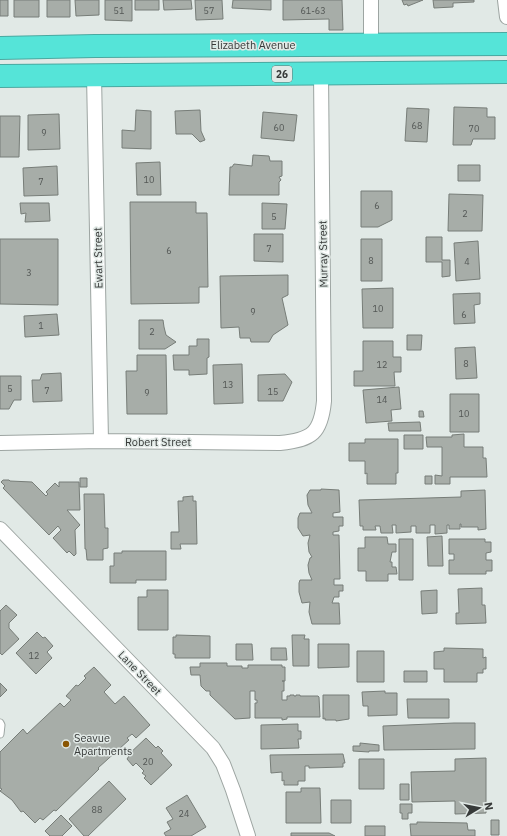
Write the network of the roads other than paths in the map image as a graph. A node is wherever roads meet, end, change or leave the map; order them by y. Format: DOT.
graph roads {
  1 [pos="371,0"];
  2 [pos="505,0"];
  3 [pos="507,17"];
  4 [pos="507,44"];
  5 [pos="371,45"];
  6 [pos="0,48"];
  7 [pos="507,72"];
  8 [pos="321,73"];
  9 [pos="94,75"];
  10 [pos="0,76"];
  11 [pos="314,433"];
  12 [pos="101,441"];
  13 [pos="0,443"];
  14 [pos="0,529"];
  15 [pos="0,723"];
  16 [pos="0,734"];
  17 [pos="248,836"];
  1 -- 5 [label="street"];
  2 -- 3 [label="street"];
  4 -- 5 [label="highway, Elizabeth Avenue"];
  5 -- 6 [label="highway, Elizabeth Avenue"];
  7 -- 8 [label="highway, 26"];
  8 -- 9 [label="highway, 26"];
  8 -- 11 [label="street, Murray Street"];
  9 -- 10 [label="highway, 26"];
  9 -- 12 [label="street, Ewart Street"];
  11 -- 12 [label="street, Robert Street"];
  12 -- 13 [label="street, Robert Street"];
  14 -- 17 [label="street, Lane Street"];
  15 -- 16 [label="lane"];
}
